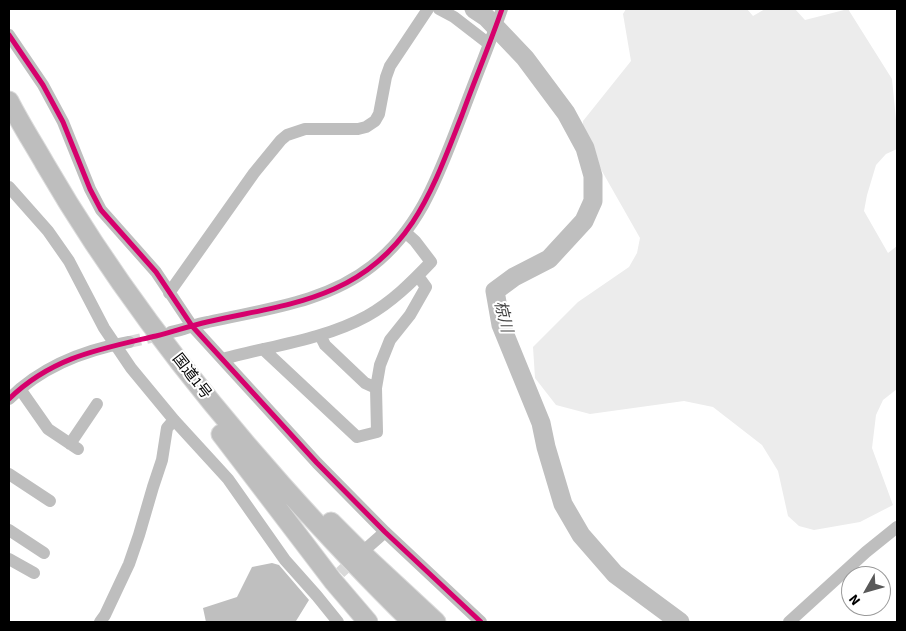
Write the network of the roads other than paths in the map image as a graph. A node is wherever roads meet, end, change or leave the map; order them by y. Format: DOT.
graph roads {
  1 [pos="428,9"];
  2 [pos="439,9"];
  3 [pos="502,10"];
  4 [pos="9,35"];
  5 [pos="490,41"];
  6 [pos="13,50"];
  7 [pos="9,101"];
  8 [pos="9,187"];
  9 [pos="406,233"];
  10 [pos="418,276"];
  11 [pos="169,293"];
  12 [pos="134,303"];
  13 [pos="192,326"];
  14 [pos="171,332"];
  15 [pos="320,335"];
  16 [pos="129,342"];
  17 [pos="115,345"];
  18 [pos="263,349"];
  19 [pos="223,359"];
  20 [pos="376,388"];
  21 [pos="20,389"];
  22 [pos="9,398"];
  23 [pos="96,404"];
  24 [pos="174,420"];
  25 [pos="230,426"];
  26 [pos="9,474"];
  27 [pos="50,501"];
  28 [pos="897,527"];
  29 [pos="9,530"];
  30 [pos="385,532"];
  31 [pos="368,547"];
  32 [pos="44,554"];
  33 [pos="9,559"];
  34 [pos="34,573"];
  35 [pos="327,585"];
  36 [pos="317,596"];
  37 [pos="100,622"];
  38 [pos="338,622"];
  39 [pos="368,622"];
  40 [pos="412,622"];
  41 [pos="436,622"];
  42 [pos="481,622"];
  43 [pos="789,622"];
  1 -- 11 [label="street"];
  2 -- 5 [label="street"];
  3 -- 5 [label="street"];
  4 -- 6 [label="street"];
  5 -- 9 [label="street"];
  6 -- 11 [label="street"];
  7 -- 12 [label="highway, 国道1号"];
  8 -- 17 [label="street"];
  9 -- 10 [label="street"];
  9 -- 13 [label="street"];
  10 -- 15 [label="street"];
  10 -- 20 [label="street"];
  11 -- 13 [label="street"];
  12 -- 25 [label="highway, 国道1号"];
  12 -- 39 [label="highway"];
  13 -- 14 [label="street"];
  13 -- 19 [label="street"];
  15 -- 18 [label="street"];
  15 -- 20 [label="street"];
  16 -- 17 [label="street"];
  17 -- 21 [label="street"];
  17 -- 24 [label="street"];
  18 -- 19 [label="street"];
  18 -- 20 [label="street"];
  19 -- 30 [label="street"];
  21 -- 22 [label="street"];
  21 -- 23 [label="street"];
  24 -- 36 [label="street"];
  24 -- 37 [label="street"];
  25 -- 40 [label="highway, 国道1号"];
  25 -- 41 [label="highway"];
  26 -- 27 [label="street"];
  28 -- 43 [label="street"];
  29 -- 32 [label="street"];
  30 -- 31 [label="street"];
  30 -- 42 [label="street"];
  33 -- 34 [label="street"];
  35 -- 36 [label="street"];
  36 -- 38 [label="street"];
}
